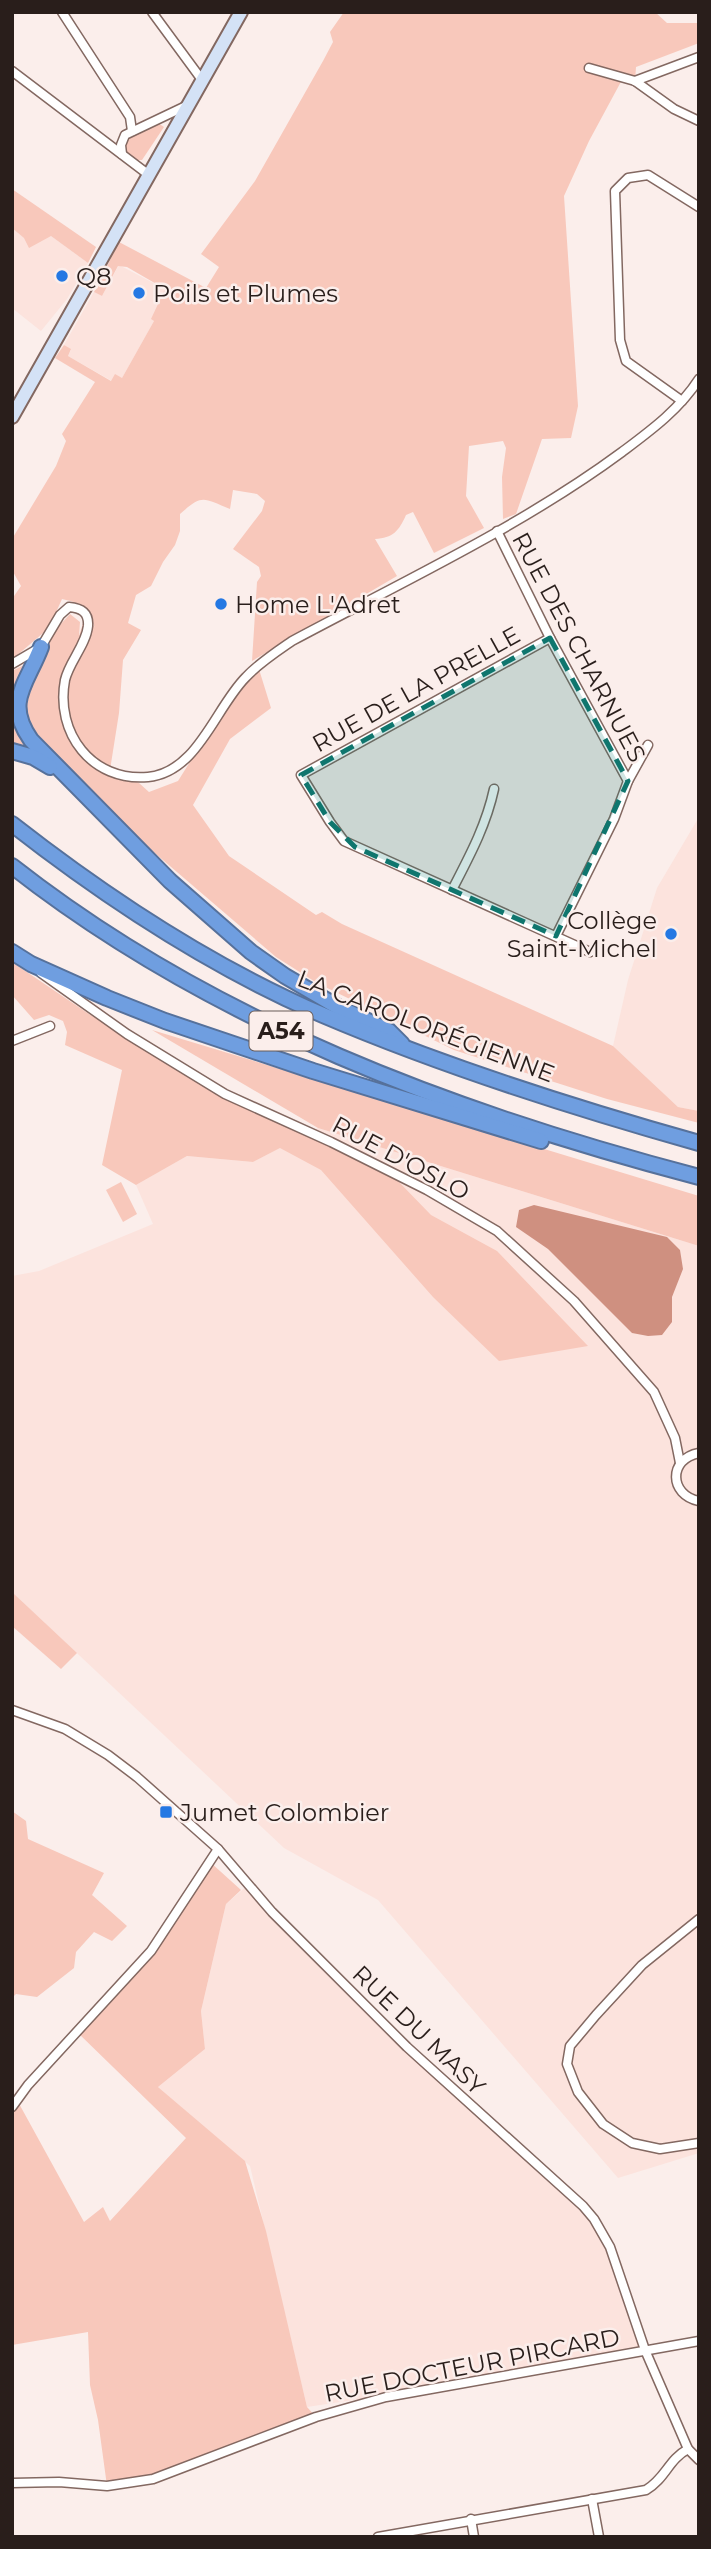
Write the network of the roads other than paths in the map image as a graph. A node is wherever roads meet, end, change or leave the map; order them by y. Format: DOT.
graph roads {
  1 [pos="62,12"];
  2 [pos="152,12"];
  3 [pos="241,12"];
  4 [pos="699,57"];
  5 [pos="589,68"];
  6 [pos="12,71"];
  7 [pos="202,80"];
  8 [pos="635,81"];
  9 [pos="188,105"];
  10 [pos="699,121"];
  11 [pos="132,131"];
  12 [pos="122,153"];
  13 [pos="149,175"];
  14 [pos="699,207"];
  15 [pos="699,379"];
  16 [pos="682,401"];
  17 [pos="12,417"];
  18 [pos="497,531"];
  19 [pos="550,638"];
  20 [pos="41,647"];
  21 [pos="12,664"];
  22 [pos="649,745"];
  23 [pos="12,751"];
  24 [pos="66,778"];
  25 [pos="628,780"];
  26 [pos="495,789"];
  27 [pos="12,824"];
  28 [pos="12,866"];
  29 [pos="452,890"];
  30 [pos="556,936"];
  31 [pos="12,952"];
  32 [pos="590,952"];
  33 [pos="32,964"];
  34 [pos="50,1026"];
  35 [pos="12,1041"];
  36 [pos="405,1048"];
  37 [pos="578,1142"];
  38 [pos="699,1143"];
  39 [pos="699,1177"];
  40 [pos="699,1453"];
  41 [pos="680,1463"];
  42 [pos="699,1501"];
  43 [pos="12,1710"];
  44 [pos="218,1849"];
  45 [pos="699,1919"];
  46 [pos="12,2107"];
  47 [pos="699,2143"];
  48 [pos="699,2341"];
  49 [pos="645,2350"];
  50 [pos="688,2449"];
  51 [pos="699,2460"];
  52 [pos="12,2483"];
  53 [pos="592,2499"];
  54 [pos="471,2519"];
  55 [pos="378,2537"];
  56 [pos="474,2537"];
  57 [pos="598,2537"];
  1 -- 11 [label="street"];
  2 -- 7 [label="street"];
  3 -- 7 [label="main road"];
  4 -- 8 [label="street"];
  5 -- 8 [label="street"];
  6 -- 12 [label="street"];
  7 -- 9 [label="main road"];
  8 -- 10 [label="street"];
  9 -- 11 [label="street"];
  9 -- 13 [label="main road"];
  11 -- 12 [label="street"];
  12 -- 13 [label="street"];
  13 -- 17 [label="main road"];
  14 -- 16 [label="street"];
  15 -- 16 [label="street"];
  16 -- 18 [label="street"];
  18 -- 19 [label="street, RUE DES CHARNUES"];
  18 -- 20 [label="street"];
  19 -- 25 [label="street, RUE DES CHARNUES"];
  19 -- 29 [label="street, RUE DE LA PRELLE"];
  20 -- 21 [label="street"];
  20 -- 24 [label="highway"];
  22 -- 25 [label="street"];
  23 -- 24 [label="highway"];
  24 -- 36 [label="highway"];
  25 -- 30 [label="street"];
  26 -- 29 [label="street"];
  27 -- 36 [label="highway, LA CAROLORÉGIENNE / A54"];
  28 -- 37 [label="highway, A54"];
  29 -- 30 [label="street"];
  30 -- 32 [label="street"];
  31 -- 33 [label="highway"];
  33 -- 37 [label="highway"];
  33 -- 41 [label="street, RUE D'OSLO"];
  34 -- 35 [label="street"];
  36 -- 38 [label="highway, LA CAROLORÉGIENNE / A54"];
  37 -- 39 [label="highway, A54"];
  40 -- 41 [label="street"];
  41 -- 42 [label="street, RUE D'OSLO"];
  43 -- 44 [label="street, RUE DU MASY"];
  44 -- 46 [label="street"];
  44 -- 49 [label="street, RUE DU MASY"];
  45 -- 47 [label="street"];
  48 -- 49 [label="street, RUE DOCTEUR PIRCARD"];
  49 -- 50 [label="street, RUE DU MASY"];
  49 -- 52 [label="street, RUE DOCTEUR PIRCARD"];
  50 -- 51 [label="street, RUE DU MASY"];
  50 -- 53 [label="street"];
  53 -- 54 [label="street"];
  53 -- 57 [label="street"];
  54 -- 55 [label="street"];
  54 -- 56 [label="street"];
}
